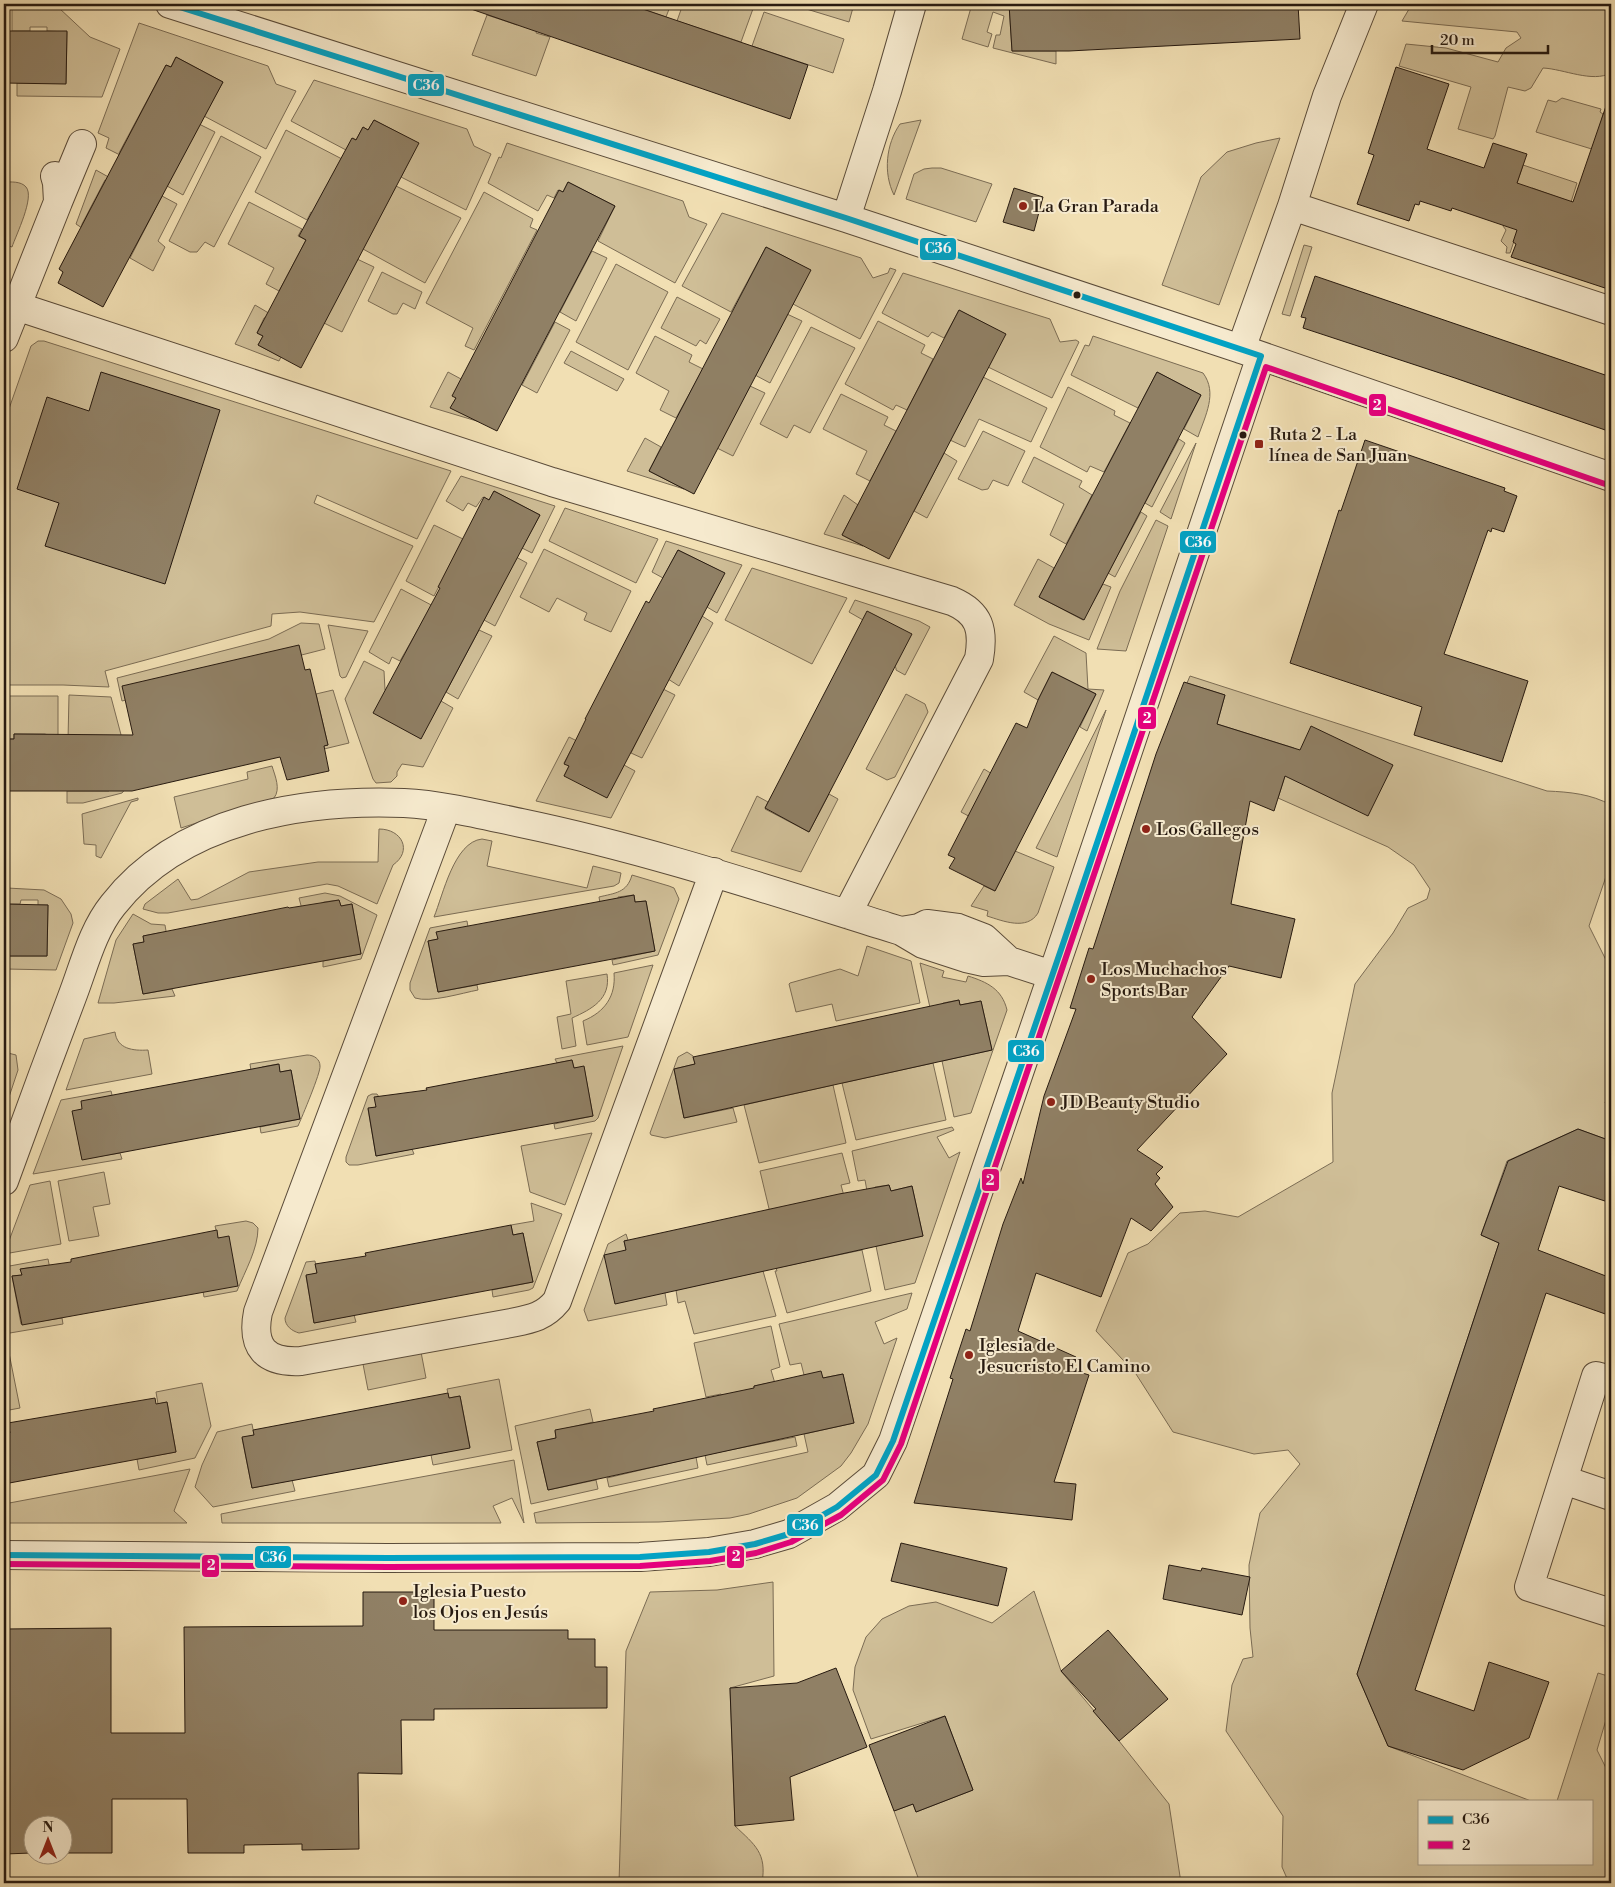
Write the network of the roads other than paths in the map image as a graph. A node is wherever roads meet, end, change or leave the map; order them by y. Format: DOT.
graph roads {
  1 [pos="170,4"];
  2 [pos="912,4"];
  3 [pos="1364,4"];
  4 [pos="82,144"];
  5 [pos="1292,206"];
  6 [pos="846,218"];
  7 [pos="16,306"];
  8 [pos="1611,311"];
  9 [pos="4,338"];
  10 [pos="1251,353"];
  11 [pos="1611,477"];
  12 [pos="446,809"];
  13 [pos="714,872"];
  14 [pos="847,914"];
  15 [pos="1052,975"];
  16 [pos="4,1181"];
  17 [pos="1611,1380"];
  18 [pos="1564,1480"];
  19 [pos="1611,1496"];
  20 [pos="4,1555"];
  21 [pos="1611,1613"];
  1 -- 6 [label="street"];
  2 -- 6 [label="street"];
  3 -- 5 [label="street"];
  4 -- 7 [label="street"];
  5 -- 8 [label="street"];
  5 -- 10 [label="street"];
  6 -- 10 [label="street"];
  7 -- 9 [label="street"];
  7 -- 14 [label="street"];
  10 -- 11 [label="street"];
  10 -- 15 [label="street"];
  12 -- 13 [label="street"];
  12 -- 13 [label="street"];
  12 -- 16 [label="street"];
  13 -- 14 [label="street"];
  14 -- 15 [label="street"];
  15 -- 20 [label="street"];
  17 -- 18 [label="street"];
  18 -- 19 [label="street"];
  18 -- 21 [label="street"];
}
